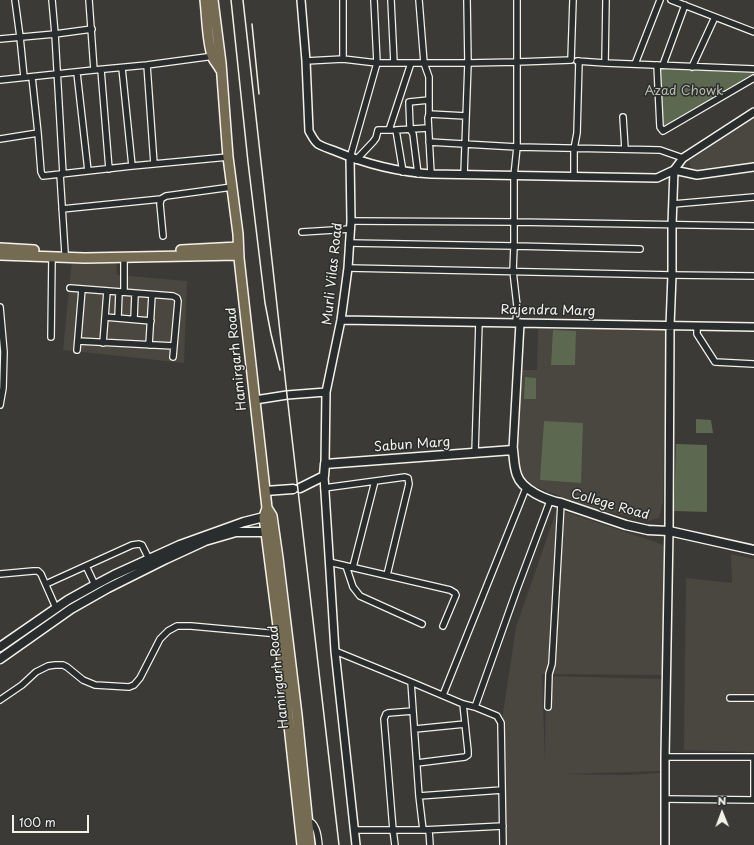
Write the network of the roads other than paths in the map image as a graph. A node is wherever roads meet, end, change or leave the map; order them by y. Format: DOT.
graph roads {
  1 [pos="15,0"];
  2 [pos="52,0"];
  3 [pos="89,0"];
  4 [pos="205,0"];
  5 [pos="213,0"];
  6 [pos="301,0"];
  7 [pos="343,0"];
  8 [pos="374,0"];
  9 [pos="392,0"];
  10 [pos="419,0"];
  11 [pos="467,0"];
  12 [pos="517,0"];
  13 [pos="573,0"];
  14 [pos="606,0"];
  15 [pos="660,0"];
  16 [pos="671,0"];
  17 [pos="685,5"];
  18 [pos="715,17"];
  19 [pos="92,29"];
  20 [pos="754,32"];
  21 [pos="55,34"];
  22 [pos="20,37"];
  23 [pos="0,39"];
  24 [pos="216,56"];
  25 [pos="343,59"];
  26 [pos="572,60"];
  27 [pos="306,61"];
  28 [pos="579,61"];
  29 [pos="517,62"];
  30 [pos="377,63"];
  31 [pos="394,63"];
  32 [pos="411,63"];
  33 [pos="424,63"];
  34 [pos="468,63"];
  35 [pos="605,63"];
  36 [pos="635,64"];
  37 [pos="147,65"];
  38 [pos="660,65"];
  39 [pos="692,67"];
  40 [pos="122,68"];
  41 [pos="754,69"];
  42 [pos="94,70"];
  43 [pos="101,70"];
  44 [pos="77,72"];
  45 [pos="57,74"];
  46 [pos="32,77"];
  47 [pos="24,78"];
  48 [pos="754,78"];
  49 [pos="0,80"];
  50 [pos="429,100"];
  51 [pos="754,112"];
  52 [pos="429,114"];
  53 [pos="466,116"];
  54 [pos="623,118"];
  55 [pos="428,128"];
  56 [pos="410,129"];
  57 [pos="388,130"];
  58 [pos="396,130"];
  59 [pos="38,133"];
  60 [pos="0,139"];
  61 [pos="429,142"];
  62 [pos="466,145"];
  63 [pos="517,147"];
  64 [pos="574,149"];
  65 [pos="625,149"];
  66 [pos="228,157"];
  67 [pos="683,158"];
  68 [pos="353,159"];
  69 [pos="154,164"];
  70 [pos="132,166"];
  71 [pos="754,167"];
  72 [pos="109,169"];
  73 [pos="674,170"];
  74 [pos="88,171"];
  75 [pos="404,172"];
  76 [pos="62,174"];
  77 [pos="418,174"];
  78 [pos="431,174"];
  79 [pos="464,175"];
  80 [pos="514,176"];
  81 [pos="574,177"];
  82 [pos="232,187"];
  83 [pos="754,197"];
  84 [pos="161,199"];
  85 [pos="673,204"];
  86 [pos="62,209"];
  87 [pos="351,220"];
  88 [pos="514,222"];
  89 [pos="672,225"];
  90 [pos="754,226"];
  91 [pos="350,229"];
  92 [pos="302,232"];
  93 [pos="163,236"];
  94 [pos="349,243"];
  95 [pos="514,246"];
  96 [pos="0,248"];
  97 [pos="640,249"];
  98 [pos="239,251"];
  99 [pos="65,253"];
  100 [pos="0,255"];
  101 [pos="52,257"];
  102 [pos="124,258"];
  103 [pos="348,268"];
  104 [pos="513,271"];
  105 [pos="672,275"];
  106 [pos="754,276"];
  107 [pos="70,288"];
  108 [pos="82,289"];
  109 [pos="107,291"];
  110 [pos="122,292"];
  111 [pos="135,294"];
  112 [pos="152,295"];
  113 [pos="0,307"];
  114 [pos="105,317"];
  115 [pos="118,318"];
  116 [pos="134,319"];
  117 [pos="341,320"];
  118 [pos="151,321"];
  119 [pos="479,322"];
  120 [pos="518,323"];
  121 [pos="670,326"];
  122 [pos="697,326"];
  123 [pos="754,327"];
  124 [pos="51,337"];
  125 [pos="78,341"];
  126 [pos="103,343"];
  127 [pos="1,344"];
  128 [pos="149,345"];
  129 [pos="174,346"];
  130 [pos="77,350"];
  131 [pos="174,357"];
  132 [pos="754,364"];
  133 [pos="1,388"];
  134 [pos="326,392"];
  135 [pos="255,400"];
  136 [pos="0,405"];
  137 [pos="513,450"];
  138 [pos="475,453"];
  139 [pos="324,464"];
  140 [pos="324,476"];
  141 [pos="375,481"];
  142 [pos="324,488"];
  143 [pos="526,488"];
  144 [pos="265,491"];
  145 [pos="550,501"];
  146 [pos="561,503"];
  147 [pos="268,517"];
  148 [pos="270,531"];
  149 [pos="669,531"];
  150 [pos="754,550"];
  151 [pos="149,559"];
  152 [pos="329,562"];
  153 [pos="86,566"];
  154 [pos="346,566"];
  155 [pos="353,568"];
  156 [pos="0,574"];
  157 [pos="388,575"];
  158 [pos="46,584"];
  159 [pos="95,585"];
  160 [pos="56,608"];
  161 [pos="422,624"];
  162 [pos="443,626"];
  163 [pos="279,634"];
  164 [pos="0,647"];
  165 [pos="335,651"];
  166 [pos="0,659"];
  167 [pos="411,682"];
  168 [pos="443,695"];
  169 [pos="730,698"];
  170 [pos="754,698"];
  171 [pos="0,700"];
  172 [pos="463,704"];
  173 [pos="475,707"];
  174 [pos="548,708"];
  175 [pos="413,711"];
  176 [pos="465,724"];
  177 [pos="415,729"];
  178 [pos="665,757"];
  179 [pos="754,757"];
  180 [pos="417,763"];
  181 [pos="502,790"];
  182 [pos="419,796"];
  183 [pos="754,799"];
  184 [pos="665,800"];
  185 [pos="303,821"];
  186 [pos="503,826"];
  187 [pos="355,830"];
  188 [pos="393,830"];
  189 [pos="423,830"];
  190 [pos="429,830"];
  191 [pos="302,845"];
  192 [pos="310,845"];
  193 [pos="319,845"];
  194 [pos="356,845"];
  195 [pos="395,845"];
  196 [pos="430,845"];
  197 [pos="503,845"];
  198 [pos="665,845"];
  1 -- 22 [label="street"];
  2 -- 21 [label="street"];
  3 -- 19 [label="street"];
  4 -- 24 [label="main road"];
  5 -- 24 [label="main road"];
  6 -- 27 [label="street"];
  7 -- 25 [label="street"];
  8 -- 30 [label="street"];
  9 -- 31 [label="street"];
  10 -- 33 [label="street"];
  11 -- 34 [label="street"];
  12 -- 29 [label="street"];
  13 -- 26 [label="street"];
  14 -- 35 [label="street"];
  15 -- 36 [label="street"];
  16 -- 17 [label="street"];
  17 -- 18 [label="street"];
  17 -- 38 [label="street"];
  18 -- 20 [label="street"];
  18 -- 39 [label="street"];
  19 -- 21 [label="street"];
  19 -- 42 [label="street"];
  21 -- 22 [label="street"];
  21 -- 45 [label="street"];
  22 -- 23 [label="street"];
  22 -- 47 [label="street"];
  24 -- 37 [label="street"];
  24 -- 66 [label="main road, Hamirgarh Road"];
  25 -- 27 [label="street"];
  25 -- 30 [label="street"];
  26 -- 28 [label="street"];
  26 -- 29 [label="street"];
  27 -- 68 [label="street"];
  28 -- 35 [label="street"];
  28 -- 64 [label="street"];
  29 -- 34 [label="street"];
  29 -- 63 [label="street"];
  30 -- 31 [label="street"];
  30 -- 68 [label="street"];
  31 -- 32 [label="street"];
  32 -- 33 [label="street"];
  32 -- 57 [label="street"];
  33 -- 34 [label="street"];
  33 -- 50 [label="street"];
  34 -- 53 [label="street"];
  35 -- 36 [label="street"];
  36 -- 38 [label="street"];
  37 -- 40 [label="street"];
  37 -- 69 [label="street"];
  38 -- 39 [label="street"];
  38 -- 48 [label="street"];
  39 -- 41 [label="street"];
  40 -- 43 [label="street"];
  40 -- 70 [label="street"];
  42 -- 43 [label="street"];
  42 -- 44 [label="street"];
  43 -- 72 [label="street"];
  44 -- 45 [label="street"];
  44 -- 74 [label="street"];
  45 -- 46 [label="street"];
  45 -- 76 [label="street"];
  46 -- 47 [label="street"];
  46 -- 59 [label="street"];
  47 -- 49 [label="street"];
  50 -- 52 [label="street"];
  50 -- 56 [label="street"];
  51 -- 67 [label="street"];
  52 -- 53 [label="street"];
  52 -- 55 [label="street"];
  53 -- 62 [label="street"];
  54 -- 65 [label="street"];
  55 -- 56 [label="street"];
  55 -- 61 [label="street"];
  56 -- 58 [label="street"];
  56 -- 77 [label="street"];
  57 -- 58 [label="street"];
  57 -- 68 [label="street"];
  58 -- 75 [label="street"];
  59 -- 60 [label="street"];
  59 -- 76 [label="street"];
  61 -- 62 [label="street"];
  61 -- 78 [label="street"];
  62 -- 63 [label="street"];
  62 -- 79 [label="street"];
  63 -- 64 [label="street"];
  63 -- 80 [label="street"];
  64 -- 65 [label="street"];
  64 -- 81 [label="street"];
  65 -- 67 [label="street"];
  66 -- 69 [label="street"];
  66 -- 82 [label="main road, Hamirgarh Road"];
  67 -- 73 [label="street"];
  68 -- 75 [label="street"];
  68 -- 87 [label="street, Murli Vilas Road"];
  69 -- 70 [label="street"];
  70 -- 72 [label="street"];
  71 -- 73 [label="street"];
  72 -- 74 [label="street"];
  73 -- 81 [label="street"];
  73 -- 85 [label="street"];
  74 -- 76 [label="street"];
  75 -- 77 [label="street"];
  76 -- 86 [label="street"];
  77 -- 78 [label="street"];
  78 -- 79 [label="street"];
  79 -- 80 [label="street"];
  80 -- 81 [label="street"];
  80 -- 88 [label="street"];
  82 -- 84 [label="street"];
  82 -- 98 [label="main road, Hamirgarh Road"];
  83 -- 85 [label="street"];
  84 -- 86 [label="street"];
  84 -- 93 [label="street"];
  85 -- 89 [label="street"];
  86 -- 99 [label="street"];
  87 -- 88 [label="street"];
  87 -- 91 [label="street, Murli Vilas Road"];
  88 -- 89 [label="street"];
  88 -- 95 [label="street"];
  89 -- 90 [label="street"];
  89 -- 105 [label="street"];
  91 -- 92 [label="street"];
  91 -- 94 [label="street, Murli Vilas Road"];
  94 -- 95 [label="street"];
  94 -- 103 [label="street, Murli Vilas Road"];
  95 -- 97 [label="street"];
  95 -- 104 [label="street"];
  96 -- 99 [label="main road"];
  98 -- 99 [label="main road"];
  98 -- 102 [label="main road"];
  98 -- 135 [label="main road, Hamirgarh Road"];
  100 -- 101 [label="main road"];
  101 -- 102 [label="main road"];
  101 -- 124 [label="street"];
  102 -- 110 [label="street"];
  103 -- 104 [label="street"];
  103 -- 117 [label="street, Murli Vilas Road"];
  104 -- 105 [label="street"];
  104 -- 120 [label="street"];
  105 -- 106 [label="street"];
  105 -- 121 [label="street"];
  107 -- 108 [label="street"];
  108 -- 109 [label="street"];
  108 -- 125 [label="street"];
  109 -- 110 [label="street"];
  109 -- 114 [label="street"];
  110 -- 111 [label="street"];
  110 -- 115 [label="street"];
  111 -- 112 [label="street"];
  111 -- 116 [label="street"];
  112 -- 118 [label="street"];
  112 -- 129 [label="street"];
  113 -- 127 [label="street"];
  114 -- 115 [label="street"];
  114 -- 126 [label="street"];
  115 -- 116 [label="street"];
  116 -- 118 [label="street"];
  117 -- 119 [label="street, Rajendra Marg"];
  117 -- 134 [label="street, Murli Vilas Road"];
  118 -- 128 [label="street"];
  119 -- 120 [label="street, Rajendra Marg"];
  119 -- 138 [label="street"];
  120 -- 121 [label="street, Rajendra Marg"];
  120 -- 137 [label="street"];
  121 -- 122 [label="street, Rajendra Marg"];
  121 -- 149 [label="street"];
  122 -- 123 [label="street, Rajendra Marg"];
  122 -- 132 [label="street"];
  125 -- 126 [label="street"];
  125 -- 130 [label="street"];
  126 -- 128 [label="street"];
  127 -- 133 [label="street"];
  128 -- 129 [label="street"];
  129 -- 131 [label="street"];
  133 -- 136 [label="street"];
  134 -- 135 [label="street"];
  134 -- 139 [label="street, Murli Vilas Road"];
  135 -- 144 [label="main road, Hamirgarh Road"];
  137 -- 138 [label="main road, Sabun Marg"];
  137 -- 143 [label="main road"];
  138 -- 139 [label="main road, Sabun Marg"];
  139 -- 140 [label="main road"];
  140 -- 142 [label="street"];
  140 -- 144 [label="main road"];
  141 -- 142 [label="street"];
  141 -- 155 [label="street"];
  141 -- 157 [label="street"];
  142 -- 152 [label="street"];
  143 -- 145 [label="main road, College Road"];
  143 -- 168 [label="street"];
  144 -- 147 [label="main road, Hamirgarh Road"];
  145 -- 146 [label="main road, College Road"];
  145 -- 173 [label="street"];
  146 -- 149 [label="main road, College Road"];
  146 -- 174 [label="street"];
  147 -- 148 [label="main road, Hamirgarh Road"];
  147 -- 151 [label="main road"];
  148 -- 163 [label="main road, Hamirgarh Road"];
  148 -- 166 [label="main road"];
  148 -- 185 [label="main road, Hamirgarh Road"];
  149 -- 150 [label="main road, College Road"];
  149 -- 178 [label="street"];
  151 -- 153 [label="street"];
  151 -- 159 [label="main road"];
  152 -- 154 [label="street"];
  152 -- 165 [label="street"];
  153 -- 158 [label="street"];
  153 -- 159 [label="street"];
  154 -- 155 [label="street"];
  154 -- 161 [label="street"];
  155 -- 157 [label="street"];
  156 -- 158 [label="street"];
  157 -- 162 [label="street"];
  158 -- 160 [label="street"];
  159 -- 160 [label="main road"];
  160 -- 164 [label="main road"];
  163 -- 171 [label="street"];
  163 -- 185 [label="main road, Hamirgarh Road"];
  165 -- 167 [label="street"];
  165 -- 187 [label="street"];
  167 -- 168 [label="street"];
  167 -- 175 [label="street"];
  168 -- 172 [label="street"];
  169 -- 170 [label="street"];
  172 -- 173 [label="street"];
  172 -- 176 [label="street"];
  173 -- 181 [label="street"];
  175 -- 177 [label="street"];
  175 -- 188 [label="street"];
  176 -- 177 [label="street"];
  176 -- 180 [label="street"];
  177 -- 180 [label="street"];
  178 -- 179 [label="street"];
  178 -- 184 [label="street"];
  179 -- 183 [label="street"];
  180 -- 182 [label="street"];
  181 -- 182 [label="street"];
  181 -- 186 [label="street"];
  182 -- 189 [label="street"];
  183 -- 184 [label="street"];
  184 -- 198 [label="street"];
  185 -- 191 [label="main road, Hamirgarh Road"];
  185 -- 192 [label="main road, Hamirgarh Road"];
  185 -- 193 [label="street"];
  186 -- 190 [label="street"];
  186 -- 197 [label="street"];
  187 -- 188 [label="street"];
  187 -- 194 [label="street"];
  188 -- 189 [label="street"];
  188 -- 195 [label="street"];
  189 -- 190 [label="street"];
  190 -- 196 [label="street"];
}
